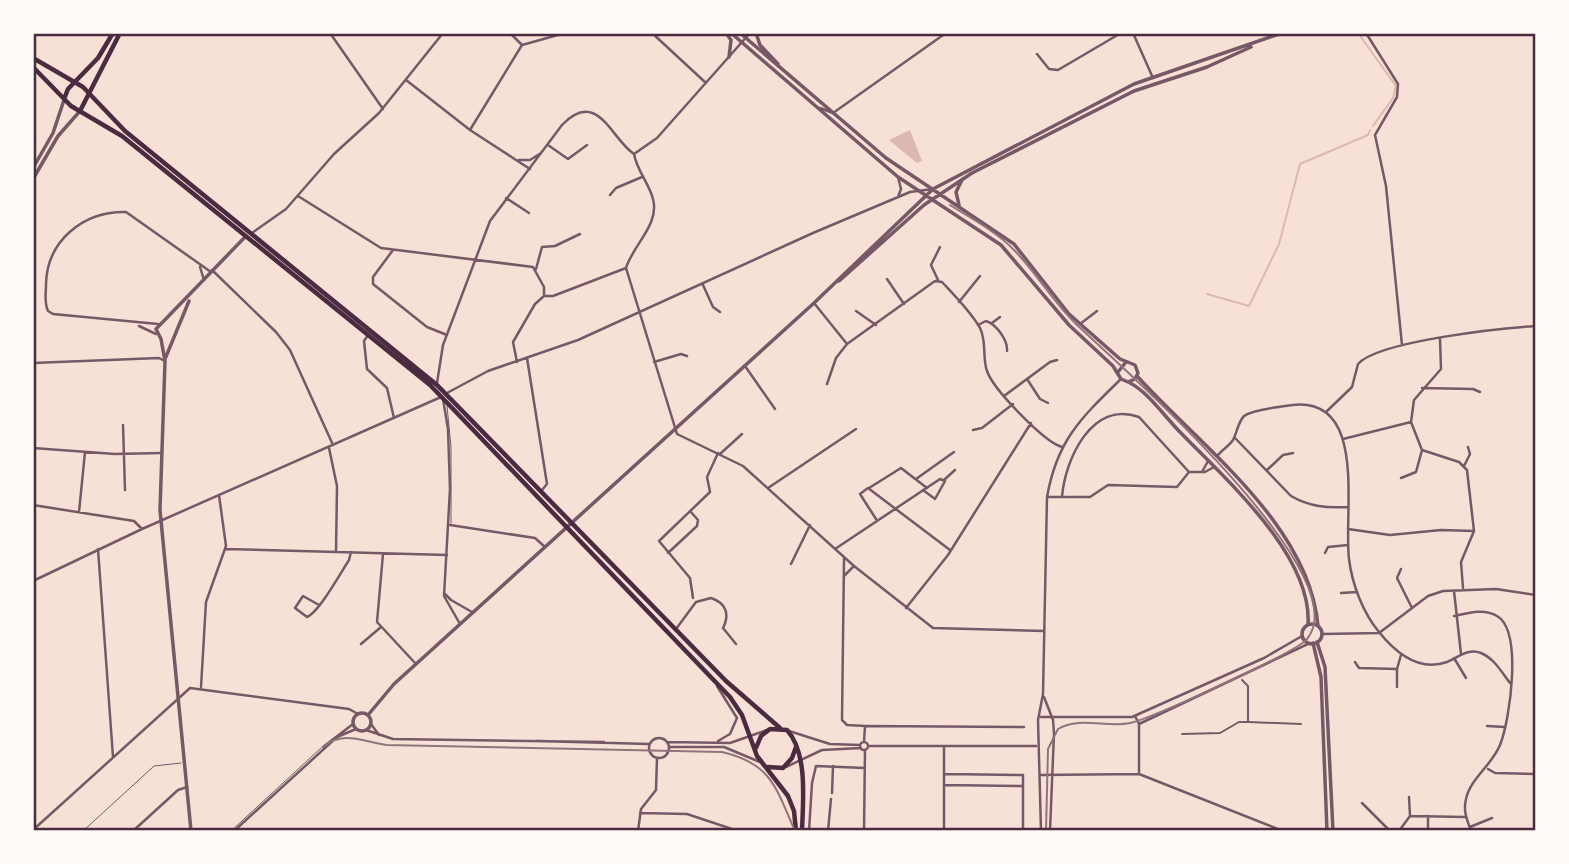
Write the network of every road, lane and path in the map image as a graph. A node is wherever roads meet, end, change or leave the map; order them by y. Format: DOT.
graph roads {
  1 [pos="113,33"];
  2 [pos="120,33"];
  3 [pos="330,33"];
  4 [pos="443,33"];
  5 [pos="510,33"];
  6 [pos="565,33"];
  7 [pos="652,33"];
  8 [pos="728,33"];
  9 [pos="740,33"];
  10 [pos="750,33"];
  11 [pos="757,33"];
  12 [pos="946,33"];
  13 [pos="1121,33"];
  14 [pos="1133,33"];
  15 [pos="1282,33"];
  16 [pos="1366,33"];
  17 [pos="746,38"];
  18 [pos="742,43"];
  19 [pos="522,45"];
  20 [pos="1253,45"];
  21 [pos="1037,54"];
  22 [pos="729,57"];
  23 [pos="33,58"];
  24 [pos="779,66"];
  25 [pos="33,67"];
  26 [pos="1153,78"];
  27 [pos="406,80"];
  28 [pos="74,82"];
  29 [pos="707,83"];
  30 [pos="91,94"];
  31 [pos="64,99"];
  32 [pos="816,107"];
  33 [pos="383,109"];
  34 [pos="80,111"];
  35 [pos="833,113"];
  36 [pos="834,122"];
  37 [pos="470,130"];
  38 [pos="587,145"];
  39 [pos="547,147"];
  40 [pos="634,154"];
  41 [pos="515,159"];
  42 [pos="33,168"];
  43 [pos="530,169"];
  44 [pos="642,177"];
  45 [pos="898,177"];
  46 [pos="963,178"];
  47 [pos="33,179"];
  48 [pos="933,189"];
  49 [pos="918,191"];
  50 [pos="940,193"];
  51 [pos="610,195"];
  52 [pos="298,196"];
  53 [pos="928,197"];
  54 [pos="506,198"];
  55 [pos="897,199"];
  56 [pos="960,207"];
  57 [pos="528,213"];
  58 [pos="253,233"];
  59 [pos="580,234"];
  60 [pos="246,236"];
  61 [pos="940,247"];
  62 [pos="393,250"];
  63 [pos="474,259"];
  64 [pos="200,267"];
  65 [pos="626,268"];
  66 [pos="536,269"];
  67 [pos="211,271"];
  68 [pos="980,276"];
  69 [pos="887,279"];
  70 [pos="204,280"];
  71 [pos="938,280"];
  72 [pos="703,285"];
  73 [pos="191,296"];
  74 [pos="544,296"];
  75 [pos="959,302"];
  76 [pos="814,303"];
  77 [pos="904,304"];
  78 [pos="856,311"];
  79 [pos="1097,311"];
  80 [pos="720,312"];
  81 [pos="640,313"];
  82 [pos="1000,317"];
  83 [pos="170,322"];
  84 [pos="992,323"];
  85 [pos="158,324"];
  86 [pos="876,324"];
  87 [pos="1080,324"];
  88 [pos="136,325"];
  89 [pos="978,325"];
  90 [pos="1536,326"];
  91 [pos="175,329"];
  92 [pos="156,334"];
  93 [pos="368,335"];
  94 [pos="447,335"];
  95 [pos="172,337"];
  96 [pos="161,339"];
  97 [pos="1440,339"];
  98 [pos="848,344"];
  99 [pos="1402,345"];
  100 [pos="1007,351"];
  101 [pos="687,356"];
  102 [pos="527,358"];
  103 [pos="165,360"];
  104 [pos="1057,360"];
  105 [pos="517,362"];
  106 [pos="654,362"];
  107 [pos="1126,362"];
  108 [pos="33,363"];
  109 [pos="745,366"];
  110 [pos="1118,372"];
  111 [pos="1137,376"];
  112 [pos="1027,379"];
  113 [pos="1121,379"];
  114 [pos="1128,382"];
  115 [pos="827,384"];
  116 [pos="437,385"];
  117 [pos="1422,387"];
  118 [pos="1480,392"];
  119 [pos="444,395"];
  120 [pos="1004,396"];
  121 [pos="1048,403"];
  122 [pos="1013,404"];
  123 [pos="775,410"];
  124 [pos="1326,412"];
  125 [pos="394,418"];
  126 [pos="1411,422"];
  127 [pos="1031,423"];
  128 [pos="123,425"];
  129 [pos="674,429"];
  130 [pos="856,429"];
  131 [pos="973,430"];
  132 [pos="742,434"];
  133 [pos="1234,438"];
  134 [pos="1343,439"];
  135 [pos="331,446"];
  136 [pos="1062,447"];
  137 [pos="1468,447"];
  138 [pos="33,448"];
  139 [pos="1422,450"];
  140 [pos="85,452"];
  141 [pos="954,452"];
  142 [pos="122,453"];
  143 [pos="162,453"];
  144 [pos="1293,453"];
  145 [pos="719,454"];
  146 [pos="1215,457"];
  147 [pos="1208,461"];
  148 [pos="1465,466"];
  149 [pos="1214,467"];
  150 [pos="955,470"];
  151 [pos="1266,470"];
  152 [pos="1189,472"];
  153 [pos="1202,472"];
  154 [pos="1401,478"];
  155 [pos="916,480"];
  156 [pos="944,480"];
  157 [pos="768,488"];
  158 [pos="868,488"];
  159 [pos="925,489"];
  160 [pos="125,490"];
  161 [pos="542,491"];
  162 [pos="219,495"];
  163 [pos="1047,497"];
  164 [pos="1062,497"];
  165 [pos="33,505"];
  166 [pos="1348,507"];
  167 [pos="895,508"];
  168 [pos="690,511"];
  169 [pos="79,512"];
  170 [pos="161,521"];
  171 [pos="877,521"];
  172 [pos="570,524"];
  173 [pos="450,525"];
  174 [pos="810,525"];
  175 [pos="142,529"];
  176 [pos="1348,529"];
  177 [pos="1474,531"];
  178 [pos="1348,545"];
  179 [pos="545,547"];
  180 [pos="225,549"];
  181 [pos="835,549"];
  182 [pos="98,550"];
  183 [pos="950,551"];
  184 [pos="335,552"];
  185 [pos="351,552"];
  186 [pos="667,553"];
  187 [pos="1325,553"];
  188 [pos="383,554"];
  189 [pos="447,555"];
  190 [pos="844,557"];
  191 [pos="791,564"];
  192 [pos="854,566"];
  193 [pos="1401,569"];
  194 [pos="843,579"];
  195 [pos="33,581"];
  196 [pos="1464,588"];
  197 [pos="1454,590"];
  198 [pos="444,591"];
  199 [pos="1357,592"];
  200 [pos="1341,593"];
  201 [pos="1536,595"];
  202 [pos="693,598"];
  203 [pos="319,605"];
  204 [pos="906,608"];
  205 [pos="1412,608"];
  206 [pos="472,612"];
  207 [pos="1454,616"];
  208 [pos="460,624"];
  209 [pos="1308,625"];
  210 [pos="381,626"];
  211 [pos="1318,626"];
  212 [pos="676,629"];
  213 [pos="1044,631"];
  214 [pos="1379,633"];
  215 [pos="1321,634"];
  216 [pos="1302,636"];
  217 [pos="1313,643"];
  218 [pos="361,644"];
  219 [pos="736,644"];
  220 [pos="1461,653"];
  221 [pos="1401,655"];
  222 [pos="1454,659"];
  223 [pos="1355,662"];
  224 [pos="416,664"];
  225 [pos="1397,669"];
  226 [pos="712,678"];
  227 [pos="1466,678"];
  228 [pos="1242,680"];
  229 [pos="1510,683"];
  230 [pos="1397,687"];
  231 [pos="201,688"];
  232 [pos="1043,694"];
  233 [pos="178,699"];
  234 [pos="358,714"];
  235 [pos="368,715"];
  236 [pos="1135,716"];
  237 [pos="1040,717"];
  238 [pos="1051,717"];
  239 [pos="1248,722"];
  240 [pos="371,724"];
  241 [pos="1139,724"];
  242 [pos="1301,724"];
  243 [pos="355,726"];
  244 [pos="865,726"];
  245 [pos="1487,726"];
  246 [pos="1024,727"];
  247 [pos="1504,727"];
  248 [pos="780,729"];
  249 [pos="366,730"];
  250 [pos="767,730"];
  251 [pos="787,730"];
  252 [pos="1182,734"];
  253 [pos="381,737"];
  254 [pos="751,737"];
  255 [pos="667,742"];
  256 [pos="714,743"];
  257 [pos="649,744"];
  258 [pos="796,745"];
  259 [pos="944,746"];
  260 [pos="669,747"];
  261 [pos="862,747"];
  262 [pos="1037,747"];
  263 [pos="756,753"];
  264 [pos="113,757"];
  265 [pos="657,758"];
  266 [pos="800,761"];
  267 [pos="184,763"];
  268 [pos="763,764"];
  269 [pos="833,766"];
  270 [pos="783,768"];
  271 [pos="865,768"];
  272 [pos="1487,768"];
  273 [pos="944,774"];
  274 [pos="1139,774"];
  275 [pos="1536,774"];
  276 [pos="1041,775"];
  277 [pos="1052,775"];
  278 [pos="944,785"];
  279 [pos="1023,786"];
  280 [pos="187,787"];
  281 [pos="832,793"];
  282 [pos="1409,797"];
  283 [pos="831,799"];
  284 [pos="1362,803"];
  285 [pos="640,813"];
  286 [pos="1410,816"];
  287 [pos="1428,816"];
  288 [pos="1466,817"];
  289 [pos="1492,818"];
  290 [pos="1277,829"];
  291 [pos="1470,829"];
  292 [pos="33,830"];
  293 [pos="1326,830"];
  294 [pos="83,831"];
  295 [pos="133,831"];
  296 [pos="191,831"];
  297 [pos="232,831"];
  298 [pos="638,831"];
  299 [pos="738,831"];
  300 [pos="796,831"];
  301 [pos="802,831"];
  302 [pos="809,831"];
  303 [pos="828,831"];
  304 [pos="864,831"];
  305 [pos="944,831"];
  306 [pos="1023,831"];
  307 [pos="1041,831"];
  308 [pos="1050,831"];
  309 [pos="1283,831"];
  310 [pos="1333,831"];
  311 [pos="1390,831"];
  312 [pos="1399,831"];
  313 [pos="1427,831"];
  1 -- 28 [label="main road"];
  2 -- 30 [label="main road"];
  3 -- 33 [label="street"];
  4 -- 27 [label="street"];
  5 -- 19 [label="street"];
  6 -- 19 [label="street"];
  7 -- 29 [label="street"];
  8 -- 18 [label="street"];
  8 -- 22 [label="street"];
  9 -- 17 [label="street"];
  10 -- 17 [label="street"];
  11 -- 24 [label="street"];
  12 -- 35 [label="street"];
  13 -- 21 [label="street"];
  14 -- 26 [label="street"];
  15 -- 20 [label="street"];
  16 -- 99 [label="street"];
  17 -- 18 [label="street"];
  17 -- 24 [label="street"];
  18 -- 22 [label="street"];
  18 -- 32 [label="street"];
  19 -- 37 [label="street"];
  20 -- 26 [label="street"];
  20 -- 46 [label="street"];
  22 -- 29 [label="street"];
  23 -- 28 [label="main road"];
  24 -- 35 [label="street"];
  25 -- 31 [label="main road"];
  26 -- 48 [label="street"];
  27 -- 33 [label="street"];
  27 -- 37 [label="street"];
  28 -- 30 [label="main road"];
  28 -- 31 [label="main road"];
  29 -- 40 [label="street"];
  30 -- 34 [label="main road"];
  30 -- 58 [label="main road"];
  31 -- 34 [label="main road"];
  31 -- 42 [label="street"];
  32 -- 35 [label="street"];
  32 -- 36 [label="street"];
  33 -- 52 [label="street"];
  34 -- 47 [label="street"];
  34 -- 60 [label="main road"];
  35 -- 36 [label="street"];
  35 -- 48 [label="street"];
  36 -- 45 [label="street"];
  37 -- 41 [label="street"];
  38 -- 39 [label="street"];
  39 -- 40 [label="street"];
  39 -- 41 [label="street"];
  39 -- 43 [label="street"];
  40 -- 44 [label="street"];
  41 -- 43 [label="street"];
  43 -- 54 [label="street"];
  44 -- 51 [label="street"];
  44 -- 65 [label="street"];
  45 -- 49 [label="street"];
  45 -- 55 [label="street"];
  46 -- 50 [label="street"];
  46 -- 56 [label="street"];
  48 -- 49 [label="street"];
  48 -- 50 [label="street"];
  48 -- 53 [label="street"];
  49 -- 53 [label="street"];
  49 -- 55 [label="street"];
  50 -- 53 [label="street"];
  50 -- 56 [label="street"];
  52 -- 58 [label="street"];
  52 -- 62 [label="street"];
  53 -- 76 [label="street"];
  53 -- 110 [label="street"];
  54 -- 57 [label="street"];
  54 -- 63 [label="street"];
  55 -- 72 [label="street"];
  56 -- 87 [label="street"];
  58 -- 60 [label="street"];
  58 -- 116 [label="main road"];
  59 -- 66 [label="street"];
  60 -- 67 [label="street"];
  60 -- 93 [label="main road"];
  61 -- 71 [label="street"];
  62 -- 63 [label="street"];
  62 -- 94 [label="street"];
  63 -- 66 [label="street"];
  63 -- 94 [label="street"];
  64 -- 67 [label="street"];
  64 -- 70 [label="street"];
  64 -- 88 [label="street"];
  65 -- 74 [label="street"];
  65 -- 81 [label="street"];
  66 -- 74 [label="street"];
  67 -- 70 [label="street"];
  67 -- 135 [label="street"];
  68 -- 75 [label="street"];
  69 -- 77 [label="street"];
  70 -- 73 [label="street"];
  71 -- 75 [label="street"];
  71 -- 77 [label="street"];
  72 -- 80 [label="street"];
  72 -- 81 [label="street"];
  73 -- 83 [label="street"];
  73 -- 91 [label="street"];
  74 -- 105 [label="street"];
  75 -- 89 [label="street"];
  76 -- 98 [label="street"];
  76 -- 109 [label="street"];
  77 -- 86 [label="street"];
  78 -- 86 [label="street"];
  79 -- 87 [label="street"];
  81 -- 102 [label="street"];
  81 -- 106 [label="street"];
  82 -- 84 [label="street"];
  83 -- 85 [label="street"];
  83 -- 91 [label="street"];
  84 -- 89 [label="street"];
  84 -- 100 [label="street"];
  85 -- 88 [label="street"];
  85 -- 92 [label="street"];
  86 -- 98 [label="street"];
  87 -- 107 [label="street"];
  88 -- 92 [label="street"];
  89 -- 120 [label="street"];
  90 -- 97 [label="street"];
  91 -- 95 [label="street"];
  92 -- 96 [label="street"];
  93 -- 119 [label="main road"];
  93 -- 125 [label="street"];
  94 -- 116 [label="street"];
  95 -- 96 [label="street"];
  95 -- 103 [label="street"];
  96 -- 103 [label="street"];
  97 -- 99 [label="street"];
  97 -- 117 [label="street"];
  98 -- 115 [label="street"];
  99 -- 124 [label="street"];
  101 -- 106 [label="street"];
  102 -- 105 [label="street"];
  102 -- 161 [label="street"];
  103 -- 108 [label="street"];
  103 -- 143 [label="street"];
  104 -- 112 [label="street"];
  105 -- 119 [label="street"];
  106 -- 129 [label="street"];
  107 -- 110 [label="street"];
  107 -- 111 [label="street"];
  109 -- 123 [label="street"];
  109 -- 129 [label="street"];
  110 -- 113 [label="street"];
  111 -- 114 [label="street"];
  111 -- 146 [label="street"];
  112 -- 120 [label="street"];
  112 -- 121 [label="street"];
  113 -- 114 [label="street"];
  113 -- 136 [label="street"];
  114 -- 147 [label="street"];
  116 -- 119 [label="main road"];
  117 -- 118 [label="street"];
  117 -- 126 [label="street"];
  119 -- 125 [label="street"];
  119 -- 161 [label="main road"];
  119 -- 172 [label="main road"];
  119 -- 173 [label="street"];
  120 -- 122 [label="street"];
  122 -- 127 [label="street"];
  122 -- 131 [label="street"];
  124 -- 133 [label="street"];
  124 -- 134 [label="street"];
  125 -- 135 [label="street"];
  126 -- 134 [label="street"];
  126 -- 139 [label="street"];
  127 -- 136 [label="street"];
  127 -- 183 [label="street"];
  128 -- 142 [label="street"];
  129 -- 145 [label="street"];
  129 -- 172 [label="street"];
  130 -- 157 [label="street"];
  132 -- 145 [label="street"];
  133 -- 146 [label="street"];
  133 -- 151 [label="street"];
  134 -- 166 [label="street"];
  135 -- 162 [label="street"];
  135 -- 184 [label="street"];
  136 -- 163 [label="street"];
  137 -- 148 [label="street"];
  138 -- 140 [label="street"];
  139 -- 148 [label="street"];
  139 -- 154 [label="street"];
  140 -- 142 [label="street"];
  140 -- 169 [label="street"];
  141 -- 155 [label="street"];
  142 -- 143 [label="street"];
  142 -- 160 [label="street"];
  143 -- 170 [label="street"];
  144 -- 151 [label="street"];
  145 -- 157 [label="street"];
  145 -- 168 [label="street"];
  146 -- 211 [label="street"];
  147 -- 149 [label="street"];
  147 -- 153 [label="street"];
  148 -- 177 [label="street"];
  149 -- 153 [label="street"];
  149 -- 209 [label="street"];
  150 -- 156 [label="street"];
  151 -- 166 [label="street"];
  152 -- 153 [label="street"];
  152 -- 164 [label="street"];
  152 -- 164 [label="street"];
  155 -- 158 [label="street"];
  155 -- 159 [label="street"];
  156 -- 159 [label="street"];
  156 -- 159 [label="street"];
  157 -- 174 [label="street"];
  158 -- 167 [label="street"];
  158 -- 171 [label="street"];
  159 -- 167 [label="street"];
  161 -- 172 [label="main road"];
  162 -- 170 [label="street"];
  162 -- 180 [label="street"];
  163 -- 164 [label="street"];
  163 -- 213 [label="street"];
  165 -- 169 [label="street"];
  166 -- 176 [label="street"];
  167 -- 171 [label="street"];
  167 -- 183 [label="street"];
  168 -- 186 [label="street"];
  168 -- 186 [label="street"];
  169 -- 175 [label="street"];
  170 -- 175 [label="street"];
  170 -- 233 [label="street"];
  171 -- 181 [label="street"];
  172 -- 179 [label="street"];
  172 -- 212 [label="main road"];
  172 -- 226 [label="main road"];
  173 -- 179 [label="street"];
  173 -- 189 [label="street"];
  174 -- 181 [label="street"];
  174 -- 191 [label="street"];
  175 -- 182 [label="street"];
  176 -- 177 [label="street"];
  176 -- 178 [label="street"];
  177 -- 196 [label="street"];
  178 -- 187 [label="street"];
  178 -- 199 [label="street"];
  179 -- 206 [label="street"];
  180 -- 184 [label="street"];
  180 -- 231 [label="street"];
  181 -- 190 [label="street"];
  182 -- 195 [label="street"];
  182 -- 264 [label="street"];
  183 -- 204 [label="street"];
  184 -- 185 [label="street"];
  185 -- 188 [label="street"];
  185 -- 203 [label="street"];
  186 -- 202 [label="street"];
  188 -- 189 [label="street"];
  188 -- 210 [label="street"];
  189 -- 198 [label="street"];
  190 -- 192 [label="street"];
  190 -- 194 [label="street"];
  192 -- 194 [label="street"];
  192 -- 204 [label="street"];
  193 -- 205 [label="street"];
  194 -- 244 [label="street"];
  196 -- 197 [label="street"];
  196 -- 201 [label="street"];
  197 -- 205 [label="street"];
  197 -- 207 [label="street"];
  198 -- 206 [label="street"];
  198 -- 208 [label="street"];
  199 -- 200 [label="street"];
  199 -- 214 [label="street"];
  203 -- 203 [label="street"];
  204 -- 213 [label="street"];
  205 -- 214 [label="street"];
  206 -- 208 [label="street"];
  207 -- 220 [label="street"];
  207 -- 229 [label="street"];
  208 -- 224 [label="street"];
  209 -- 211 [label="street"];
  209 -- 216 [label="street"];
  210 -- 218 [label="street"];
  210 -- 224 [label="street"];
  211 -- 215 [label="street"];
  212 -- 219 [label="street"];
  212 -- 248 [label="main road"];
  213 -- 232 [label="street"];
  214 -- 215 [label="street"];
  214 -- 221 [label="street"];
  215 -- 217 [label="street"];
  216 -- 217 [label="street"];
  216 -- 236 [label="street"];
  217 -- 241 [label="street"];
  217 -- 293 [label="street"];
  217 -- 310 [label="street"];
  220 -- 222 [label="street"];
  220 -- 229 [label="street"];
  221 -- 222 [label="street"];
  221 -- 225 [label="street"];
  222 -- 227 [label="street"];
  223 -- 225 [label="street"];
  224 -- 235 [label="street"];
  225 -- 230 [label="street"];
  226 -- 254 [label="main road"];
  226 -- 256 [label="street"];
  228 -- 239 [label="street"];
  229 -- 247 [label="street"];
  231 -- 233 [label="street"];
  231 -- 234 [label="street"];
  232 -- 237 [label="street"];
  232 -- 238 [label="street"];
  233 -- 264 [label="street"];
  233 -- 267 [label="street"];
  234 -- 235 [label="street"];
  234 -- 243 [label="street"];
  235 -- 240 [label="street"];
  236 -- 238 [label="street"];
  236 -- 241 [label="street"];
  237 -- 238 [label="street"];
  237 -- 262 [label="street"];
  238 -- 277 [label="street"];
  239 -- 242 [label="street"];
  239 -- 252 [label="street"];
  240 -- 249 [label="street"];
  240 -- 253 [label="street"];
  241 -- 274 [label="street"];
  243 -- 249 [label="street"];
  243 -- 297 [label="street"];
  244 -- 246 [label="street"];
  244 -- 261 [label="street"];
  245 -- 247 [label="street"];
  247 -- 272 [label="street"];
  248 -- 250 [label="main road"];
  248 -- 251 [label="main road"];
  249 -- 253 [label="street"];
  250 -- 254 [label="street"];
  250 -- 263 [label="main road"];
  251 -- 258 [label="main road"];
  251 -- 261 [label="street"];
  253 -- 257 [label="street"];
  254 -- 256 [label="street"];
  254 -- 263 [label="main road"];
  255 -- 256 [label="street"];
  255 -- 257 [label="street"];
  255 -- 260 [label="street"];
  257 -- 265 [label="street"];
  258 -- 266 [label="main road"];
  258 -- 270 [label="main road"];
  259 -- 261 [label="street"];
  259 -- 262 [label="street"];
  259 -- 273 [label="street"];
  260 -- 265 [label="street"];
  260 -- 268 [label="street"];
  261 -- 266 [label="street"];
  261 -- 271 [label="street"];
  262 -- 276 [label="street"];
  263 -- 268 [label="main road"];
  264 -- 292 [label="street"];
  265 -- 285 [label="street"];
  266 -- 270 [label="street"];
  266 -- 301 [label="main road"];
  267 -- 280 [label="street"];
  267 -- 294 [label="lane"];
  268 -- 270 [label="main road"];
  268 -- 300 [label="main road"];
  269 -- 271 [label="street"];
  269 -- 281 [label="street"];
  269 -- 302 [label="street"];
  271 -- 304 [label="street"];
  272 -- 275 [label="street"];
  272 -- 288 [label="street"];
  273 -- 278 [label="street"];
  273 -- 279 [label="street"];
  274 -- 277 [label="street"];
  274 -- 290 [label="street"];
  276 -- 277 [label="street"];
  276 -- 307 [label="street"];
  277 -- 308 [label="street"];
  278 -- 279 [label="street"];
  278 -- 305 [label="street"];
  279 -- 306 [label="street"];
  280 -- 295 [label="street"];
  280 -- 296 [label="street"];
  282 -- 286 [label="street"];
  283 -- 303 [label="street"];
  284 -- 311 [label="street"];
  285 -- 298 [label="street"];
  285 -- 299 [label="street"];
  286 -- 287 [label="street"];
  286 -- 312 [label="street"];
  287 -- 288 [label="street"];
  287 -- 313 [label="street"];
  288 -- 291 [label="street"];
  289 -- 291 [label="street"];
  290 -- 309 [label="street"];
}
